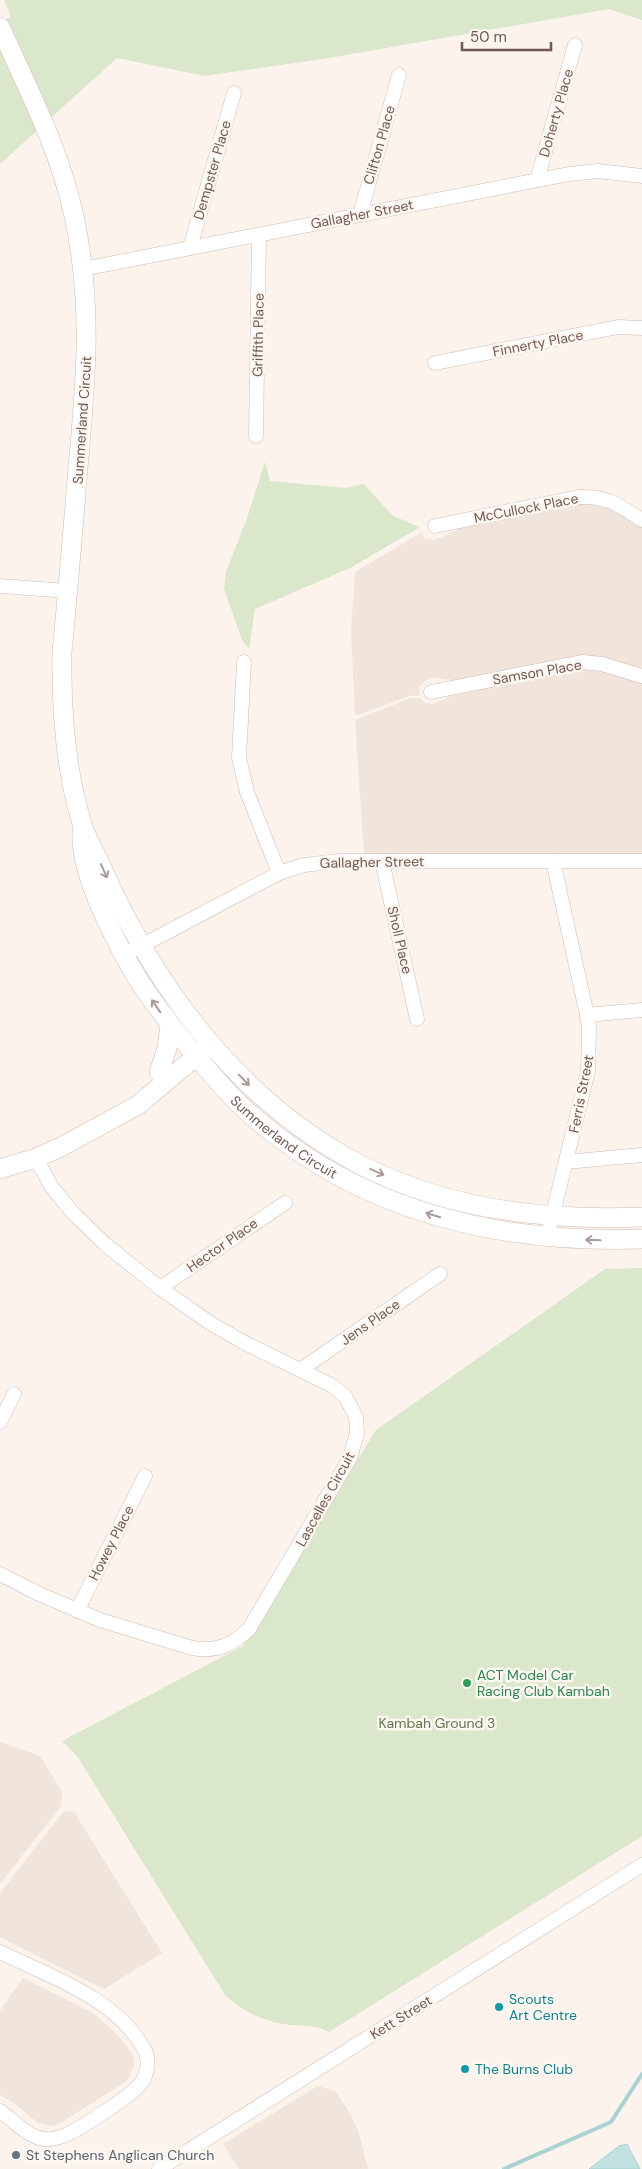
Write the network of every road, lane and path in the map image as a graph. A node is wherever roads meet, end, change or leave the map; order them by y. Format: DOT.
graph roads {
  1 [pos="0,27"];
  2 [pos="575,45"];
  3 [pos="399,75"];
  4 [pos="234,93"];
  5 [pos="642,176"];
  6 [pos="537,180"];
  7 [pos="360,215"];
  8 [pos="259,235"];
  9 [pos="190,248"];
  10 [pos="83,269"];
  11 [pos="642,328"];
  12 [pos="435,363"];
  13 [pos="256,436"];
  14 [pos="642,520"];
  15 [pos="435,526"];
  16 [pos="0,586"];
  17 [pos="68,591"];
  18 [pos="244,662"];
  19 [pos="642,676"];
  20 [pos="431,692"];
  21 [pos="382,861"];
  22 [pos="553,861"];
  23 [pos="642,861"];
  24 [pos="279,873"];
  25 [pos="132,951"];
  26 [pos="642,1010"];
  27 [pos="587,1015"];
  28 [pos="417,1019"];
  29 [pos="170,1025"];
  30 [pos="208,1038"];
  31 [pos="193,1051"];
  32 [pos="162,1077"];
  33 [pos="217,1080"];
  34 [pos="642,1155"];
  35 [pos="36,1158"];
  36 [pos="566,1162"];
  37 [pos="0,1169"];
  38 [pos="285,1202"];
  39 [pos="553,1216"];
  40 [pos="642,1217"];
  41 [pos="548,1238"];
  42 [pos="642,1239"];
  43 [pos="440,1274"];
  44 [pos="160,1288"];
  45 [pos="300,1370"];
  46 [pos="14,1394"];
  47 [pos="0,1422"];
  48 [pos="145,1476"];
  49 [pos="0,1574"];
  50 [pos="77,1611"];
  51 [pos="642,1864"];
  52 [pos="0,1952"];
  53 [pos="0,2111"];
  54 [pos="159,2169"];
  1 -- 10 [label="street, Summerland Circuit"];
  2 -- 6 [label="street, Doherty Place"];
  3 -- 7 [label="street, Clifton Place"];
  4 -- 9 [label="street, Dempster Place"];
  5 -- 6 [label="street, Gallagher Street"];
  6 -- 7 [label="street, Gallagher Street"];
  7 -- 8 [label="street, Gallagher Street"];
  8 -- 9 [label="street, Gallagher Street"];
  8 -- 13 [label="street, Griffith Place"];
  9 -- 10 [label="street, Gallagher Street"];
  10 -- 17 [label="street, Summerland Circuit"];
  11 -- 12 [label="street, Finnerty Place"];
  14 -- 15 [label="street, McCullock Place"];
  16 -- 17 [label="street"];
  17 -- 25 [label="street, Summerland Circuit"];
  18 -- 24 [label="street"];
  19 -- 20 [label="street, Samson Place"];
  21 -- 22 [label="street, Gallagher Street"];
  21 -- 24 [label="street, Gallagher Street"];
  21 -- 28 [label="street, Sholl Place"];
  22 -- 23 [label="street, Gallagher Street"];
  22 -- 27 [label="street, Ferris Street"];
  24 -- 25 [label="street, Gallagher Street"];
  29 -- 25 [label="street, Summerland Circuit, one-way"];
  25 -- 30 [label="street, Summerland Circuit"];
  26 -- 27 [label="street"];
  27 -- 36 [label="street, Ferris Street"];
  29 -- 31 [label="street, Summerland Circuit"];
  29 -- 32 [label="street"];
  30 -- 31 [label="street"];
  30 -- 39 [label="street, Summerland Circuit, one-way"];
  31 -- 32 [label="street"];
  31 -- 33 [label="street, Summerland Circuit"];
  32 -- 33 [label="street"];
  32 -- 35 [label="street"];
  41 -- 33 [label="street, Summerland Circuit, one-way"];
  34 -- 36 [label="street"];
  35 -- 37 [label="street"];
  35 -- 44 [label="street, Lascelles Circuit"];
  36 -- 39 [label="street, Ferris Street"];
  38 -- 44 [label="street, Hector Place"];
  39 -- 40 [label="street, Summerland Circuit"];
  39 -- 41 [label="street, Ferris Street"];
  42 -- 41 [label="street, Summerland Circuit, one-way"];
  43 -- 45 [label="street, Jens Place"];
  44 -- 45 [label="street, Lascelles Circuit"];
  45 -- 50 [label="street, Lascelles Circuit"];
  46 -- 47 [label="street"];
  48 -- 50 [label="street, Howey Place"];
  49 -- 50 [label="street, Lascelles Circuit"];
  51 -- 54 [label="street, Kett Street"];
  52 -- 53 [label="street"];
}
